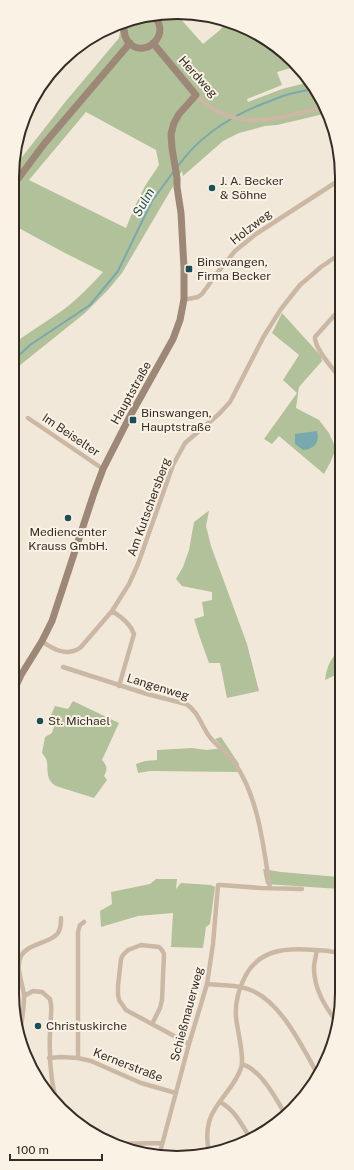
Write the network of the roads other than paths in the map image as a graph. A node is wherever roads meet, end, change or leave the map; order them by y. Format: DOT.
graph roads {
  1 [pos="156,20"];
  2 [pos="125,28"];
  3 [pos="130,43"];
  4 [pos="154,44"];
  5 [pos="196,95"];
  6 [pos="320,108"];
  7 [pos="19,178"];
  8 [pos="335,183"];
  9 [pos="335,257"];
  10 [pos="184,299"];
  11 [pos="335,315"];
  12 [pos="335,371"];
  13 [pos="28,418"];
  14 [pos="103,469"];
  15 [pos="112,611"];
  16 [pos="42,641"];
  17 [pos="64,667"];
  18 [pos="19,679"];
  19 [pos="120,686"];
  20 [pos="270,888"];
  21 [pos="302,889"];
  22 [pos="61,918"];
  23 [pos="84,922"];
  24 [pos="317,950"];
  25 [pos="335,952"];
  26 [pos="207,984"];
  27 [pos="240,987"];
  28 [pos="24,996"];
  29 [pos="334,1015"];
  30 [pos="21,1021"];
  31 [pos="152,1024"];
  32 [pos="189,1044"];
  33 [pos="49,1058"];
  34 [pos="78,1058"];
  35 [pos="242,1064"];
  36 [pos="315,1070"];
  37 [pos="53,1091"];
  38 [pos="176,1093"];
  39 [pos="220,1102"];
  40 [pos="283,1110"];
  41 [pos="248,1135"];
  42 [pos="162,1143"];
  43 [pos="128,1144"];
  44 [pos="208,1148"];
  45 [pos="160,1150"];
  1 -- 4 [label="street"];
  2 -- 3 [label="street"];
  3 -- 4 [label="street"];
  3 -- 7 [label="street"];
  4 -- 5 [label="street, Herdweg"];
  5 -- 6 [label="street, Herdweg"];
  5 -- 10 [label="street, Hauptstraße"];
  8 -- 10 [label="street, Holzweg"];
  9 -- 15 [label="street, Am Kutschersberg"];
  10 -- 14 [label="street, Hauptstraße"];
  11 -- 12 [label="street"];
  13 -- 14 [label="street, Im Beiselter"];
  14 -- 16 [label="street, Hauptstraße"];
  15 -- 16 [label="street, Am Kutschersberg"];
  15 -- 19 [label="street"];
  16 -- 18 [label="street, Hauptstraße"];
  17 -- 19 [label="street, Langenweg"];
  19 -- 20 [label="street, Langenweg"];
  20 -- 21 [label="street, Schießmauerweg"];
  20 -- 26 [label="street, Schießmauerweg"];
  22 -- 28 [label="street"];
  23 -- 34 [label="street"];
  24 -- 25 [label="street"];
  24 -- 27 [label="street"];
  24 -- 29 [label="street"];
  26 -- 27 [label="street"];
  26 -- 32 [label="street, Schießmauerweg"];
  27 -- 35 [label="street"];
  27 -- 36 [label="street"];
  28 -- 30 [label="street"];
  28 -- 33 [label="street"];
  31 -- 31 [label="street"];
  31 -- 32 [label="street"];
  32 -- 38 [label="street, Schießmauerweg"];
  33 -- 34 [label="street, Kernerstraße"];
  33 -- 37 [label="street"];
  34 -- 38 [label="street, Kernerstraße"];
  35 -- 39 [label="street"];
  35 -- 40 [label="street"];
  38 -- 42 [label="street, Schießmauerweg"];
  39 -- 41 [label="street"];
  39 -- 44 [label="street"];
  42 -- 43 [label="street"];
  42 -- 45 [label="street, Schießmauerweg"];
}
